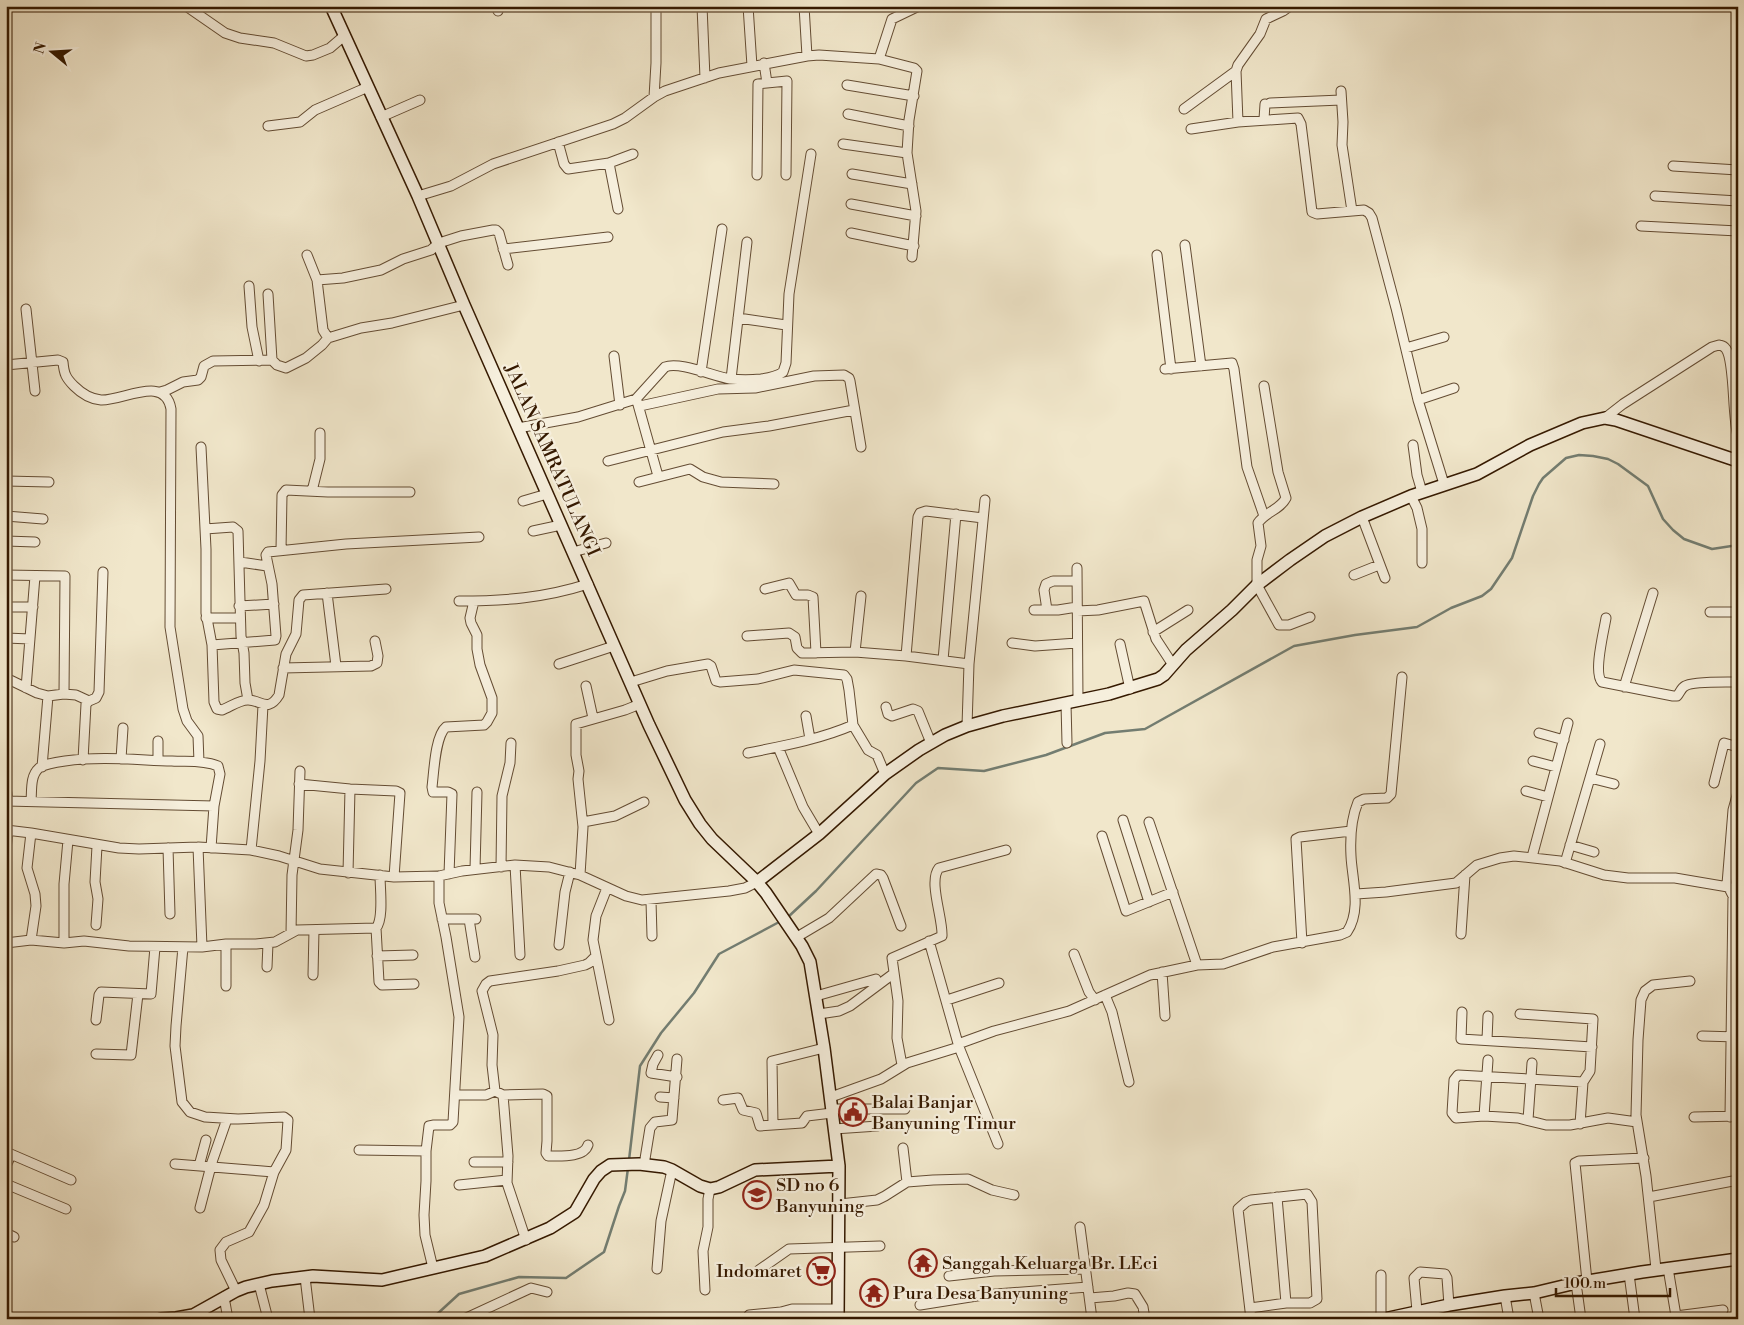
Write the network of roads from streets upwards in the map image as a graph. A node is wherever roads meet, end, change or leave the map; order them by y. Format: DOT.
graph roads {
  1 [pos="186,6"];
  2 [pos="331,6"];
  3 [pos="656,6"];
  4 [pos="702,6"];
  5 [pos="748,6"];
  6 [pos="804,6"];
  7 [pos="919,6"];
  8 [pos="1290,6"];
  9 [pos="903,9"];
  10 [pos="344,36"];
  11 [pos="807,56"];
  12 [pos="879,59"];
  13 [pos="764,63"];
  14 [pos="752,66"];
  15 [pos="1236,71"];
  16 [pos="705,78"];
  17 [pos="767,83"];
  18 [pos="847,85"];
  19 [pos="368,88"];
  20 [pos="914,96"];
  21 [pos="654,97"];
  22 [pos="420,100"];
  23 [pos="1184,110"];
  24 [pos="848,114"];
  25 [pos="382,117"];
  26 [pos="1264,120"];
  27 [pos="1238,122"];
  28 [pos="268,126"];
  29 [pos="909,126"];
  30 [pos="1191,129"];
  31 [pos="558,142"];
  32 [pos="843,144"];
  33 [pos="907,153"];
  34 [pos="633,154"];
  35 [pos="811,154"];
  36 [pos="609,162"];
  37 [pos="1673,166"];
  38 [pos="1738,170"];
  39 [pos="852,174"];
  40 [pos="757,175"];
  41 [pos="786,175"];
  42 [pos="912,184"];
  43 [pos="1738,186"];
  44 [pos="418,196"];
  45 [pos="1655,196"];
  46 [pos="1738,200"];
  47 [pos="851,204"];
  48 [pos="618,209"];
  49 [pos="1352,211"];
  50 [pos="916,216"];
  51 [pos="1641,226"];
  52 [pos="722,229"];
  53 [pos="1738,231"];
  54 [pos="851,233"];
  55 [pos="608,237"];
  56 [pos="747,242"];
  57 [pos="438,243"];
  58 [pos="1185,245"];
  59 [pos="914,246"];
  60 [pos="503,250"];
  61 [pos="307,254"];
  62 [pos="1158,255"];
  63 [pos="912,258"];
  64 [pos="508,265"];
  65 [pos="318,280"];
  66 [pos="249,286"];
  67 [pos="268,294"];
  68 [pos="464,305"];
  69 [pos="26,309"];
  70 [pos="738,318"];
  71 [pos="786,325"];
  72 [pos="1444,337"];
  73 [pos="328,338"];
  74 [pos="1406,348"];
  75 [pos="614,356"];
  76 [pos="272,360"];
  77 [pos="259,361"];
  78 [pos="32,363"];
  79 [pos="6,365"];
  80 [pos="1201,366"];
  81 [pos="701,372"];
  82 [pos="731,379"];
  83 [pos="1264,386"];
  84 [pos="1454,388"];
  85 [pos="36,392"];
  86 [pos="160,392"];
  87 [pos="1418,400"];
  88 [pos="638,403"];
  89 [pos="620,405"];
  90 [pos="854,410"];
  91 [pos="1605,418"];
  92 [pos="518,428"];
  93 [pos="320,433"];
  94 [pos="1738,436"];
  95 [pos="1413,445"];
  96 [pos="202,447"];
  97 [pos="861,447"];
  98 [pos="650,450"];
  99 [pos="608,461"];
  100 [pos="1738,461"];
  101 [pos="658,476"];
  102 [pos="6,481"];
  103 [pos="49,482"];
  104 [pos="639,482"];
  105 [pos="774,484"];
  106 [pos="1444,484"];
  107 [pos="312,491"];
  108 [pos="410,492"];
  109 [pos="547,494"];
  110 [pos="1417,494"];
  111 [pos="985,500"];
  112 [pos="523,501"];
  113 [pos="956,514"];
  114 [pos="6,516"];
  115 [pos="1264,516"];
  116 [pos="1362,517"];
  117 [pos="983,518"];
  118 [pos="43,519"];
  119 [pos="561,525"];
  120 [pos="205,529"];
  121 [pos="533,531"];
  122 [pos="478,537"];
  123 [pos="6,541"];
  124 [pos="35,542"];
  125 [pos="606,543"];
  126 [pos="282,550"];
  127 [pos="573,552"];
  128 [pos="240,562"];
  129 [pos="1422,563"];
  130 [pos="1379,565"];
  131 [pos="267,566"];
  132 [pos="1077,568"];
  133 [pos="103,572"];
  134 [pos="1354,574"];
  135 [pos="6,575"];
  136 [pos="36,576"];
  137 [pos="1384,578"];
  138 [pos="1077,581"];
  139 [pos="588,584"];
  140 [pos="1257,585"];
  141 [pos="765,589"];
  142 [pos="386,590"];
  143 [pos="327,593"];
  144 [pos="1653,593"];
  145 [pos="861,596"];
  146 [pos="459,601"];
  147 [pos="474,601"];
  148 [pos="274,604"];
  149 [pos="240,606"];
  150 [pos="6,607"];
  151 [pos="33,607"];
  152 [pos="1077,609"];
  153 [pos="1034,610"];
  154 [pos="1047,610"];
  155 [pos="1188,610"];
  156 [pos="1710,612"];
  157 [pos="1738,612"];
  158 [pos="1310,617"];
  159 [pos="206,618"];
  160 [pos="240,618"];
  161 [pos="1606,618"];
  162 [pos="1153,632"];
  163 [pos="747,636"];
  164 [pos="6,638"];
  165 [pos="30,639"];
  166 [pos="275,640"];
  167 [pos="375,641"];
  168 [pos="242,642"];
  169 [pos="1012,643"];
  170 [pos="1077,643"];
  171 [pos="1120,644"];
  172 [pos="212,645"];
  173 [pos="614,646"];
  174 [pos="288,649"];
  175 [pos="856,652"];
  176 [pos="816,653"];
  177 [pos="906,656"];
  178 [pos="943,660"];
  179 [pos="559,664"];
  180 [pos="969,664"];
  181 [pos="1173,665"];
  182 [pos="336,666"];
  183 [pos="283,668"];
  184 [pos="1402,677"];
  185 [pos="6,678"];
  186 [pos="631,682"];
  187 [pos="1738,682"];
  188 [pos="586,686"];
  189 [pos="1624,687"];
  190 [pos="26,688"];
  191 [pos="1130,689"];
  192 [pos="64,694"];
  193 [pos="48,696"];
  194 [pos="248,700"];
  195 [pos="88,701"];
  196 [pos="1078,701"];
  197 [pos="640,704"];
  198 [pos="1066,704"];
  199 [pos="263,705"];
  200 [pos="886,707"];
  201 [pos="806,716"];
  202 [pos="593,718"];
  203 [pos="1568,723"];
  204 [pos="853,725"];
  205 [pos="967,726"];
  206 [pos="123,728"];
  207 [pos="1539,733"];
  208 [pos="810,738"];
  209 [pos="1564,740"];
  210 [pos="158,741"];
  211 [pos="511,743"];
  212 [pos="931,743"];
  213 [pos="1067,743"];
  214 [pos="1600,744"];
  215 [pos="778,747"];
  216 [pos="1738,747"];
  217 [pos="748,753"];
  218 [pos="121,759"];
  219 [pos="83,760"];
  220 [pos="158,760"];
  221 [pos="1533,761"];
  222 [pos="199,762"];
  223 [pos="42,767"];
  224 [pos="1556,767"];
  225 [pos="300,771"];
  226 [pos="885,774"];
  227 [pos="1590,778"];
  228 [pos="1714,783"];
  229 [pos="300,784"];
  230 [pos="1614,784"];
  231 [pos="6,787"];
  232 [pos="350,789"];
  233 [pos="1526,791"];
  234 [pos="477,792"];
  235 [pos="1738,792"];
  236 [pos="1548,797"];
  237 [pos="7,801"];
  238 [pos="32,801"];
  239 [pos="644,802"];
  240 [pos="214,806"];
  241 [pos="1123,820"];
  242 [pos="583,822"];
  243 [pos="1149,822"];
  244 [pos="7,830"];
  245 [pos="1351,831"];
  246 [pos="31,832"];
  247 [pos="819,834"];
  248 [pos="1102,836"];
  249 [pos="68,840"];
  250 [pos="1570,845"];
  251 [pos="97,846"];
  252 [pos="198,847"];
  253 [pos="168,848"];
  254 [pos="211,848"];
  255 [pos="6,850"];
  256 [pos="251,850"];
  257 [pos="1006,850"];
  258 [pos="1594,852"];
  259 [pos="1532,857"];
  260 [pos="295,861"];
  261 [pos="1565,863"];
  262 [pos="515,866"];
  263 [pos="501,867"];
  264 [pos="475,869"];
  265 [pos="570,872"];
  266 [pos="348,873"];
  267 [pos="449,874"];
  268 [pos="580,875"];
  269 [pos="1465,875"];
  270 [pos="380,876"];
  271 [pos="439,876"];
  272 [pos="394,877"];
  273 [pos="757,882"];
  274 [pos="1728,887"];
  275 [pos="607,888"];
  276 [pos="1173,892"];
  277 [pos="1356,894"];
  278 [pos="1735,896"];
  279 [pos="651,900"];
  280 [pos="1149,902"];
  281 [pos="170,914"];
  282 [pos="442,919"];
  283 [pos="96,925"];
  284 [pos="902,926"];
  285 [pos="376,928"];
  286 [pos="314,930"];
  287 [pos="291,933"];
  288 [pos="1461,934"];
  289 [pos="652,936"];
  290 [pos="797,937"];
  291 [pos="31,940"];
  292 [pos="929,941"];
  293 [pos="7,943"];
  294 [pos="64,943"];
  295 [pos="268,943"];
  296 [pos="1302,943"];
  297 [pos="226,944"];
  298 [pos="558,945"];
  299 [pos="155,947"];
  300 [pos="183,947"];
  301 [pos="202,947"];
  302 [pos="520,954"];
  303 [pos="1074,954"];
  304 [pos="414,955"];
  305 [pos="377,956"];
  306 [pos="596,956"];
  307 [pos="476,957"];
  308 [pos="6,960"];
  309 [pos="1197,965"];
  310 [pos="267,967"];
  311 [pos="1162,972"];
  312 [pos="893,974"];
  313 [pos="313,975"];
  314 [pos="876,979"];
  315 [pos="1690,981"];
  316 [pos="999,983"];
  317 [pos="414,984"];
  318 [pos="226,986"];
  319 [pos="138,994"];
  320 [pos="1105,995"];
  321 [pos="816,996"];
  322 [pos="947,1000"];
  323 [pos="1095,1000"];
  324 [pos="1462,1012"];
  325 [pos="819,1014"];
  326 [pos="1520,1014"];
  327 [pos="1165,1016"];
  328 [pos="1488,1016"];
  329 [pos="96,1020"];
  330 [pos="609,1020"];
  331 [pos="1702,1036"];
  332 [pos="1734,1037"];
  333 [pos="1487,1040"];
  334 [pos="958,1046"];
  335 [pos="1592,1047"];
  336 [pos="824,1048"];
  337 [pos="96,1054"];
  338 [pos="658,1055"];
  339 [pos="677,1059"];
  340 [pos="1488,1060"];
  341 [pos="1532,1063"];
  342 [pos="902,1065"];
  343 [pos="1486,1076"];
  344 [pos="677,1077"];
  345 [pos="1531,1080"];
  346 [pos="1129,1082"];
  347 [pos="1583,1082"];
  348 [pos="499,1093"];
  349 [pos="455,1095"];
  350 [pos="660,1097"];
  351 [pos="674,1098"];
  352 [pos="723,1100"];
  353 [pos="832,1107"];
  354 [pos="905,1109"];
  355 [pos="1484,1116"];
  356 [pos="1694,1117"];
  357 [pos="1734,1117"];
  358 [pos="227,1118"];
  359 [pos="1528,1120"];
  360 [pos="1637,1122"];
  361 [pos="1580,1124"];
  362 [pos="773,1125"];
  363 [pos="878,1126"];
  364 [pos="834,1128"];
  365 [pos="206,1140"];
  366 [pos="998,1144"];
  367 [pos="588,1145"];
  368 [pos="903,1148"];
  369 [pos="359,1150"];
  370 [pos="426,1151"];
  371 [pos="9,1154"];
  372 [pos="1644,1158"];
  373 [pos="474,1162"];
  374 [pos="508,1162"];
  375 [pos="175,1164"];
  376 [pos="641,1164"];
  377 [pos="6,1166"];
  378 [pos="199,1166"];
  379 [pos="839,1166"];
  380 [pos="211,1168"];
  381 [pos="672,1170"];
  382 [pos="274,1172"];
  383 [pos="71,1180"];
  384 [pos="507,1180"];
  385 [pos="1738,1180"];
  386 [pos="907,1182"];
  387 [pos="6,1184"];
  388 [pos="459,1185"];
  389 [pos="710,1189"];
  390 [pos="1014,1195"];
  391 [pos="1277,1197"];
  392 [pos="1648,1197"];
  393 [pos="840,1204"];
  394 [pos="200,1208"];
  395 [pos="66,1209"];
  396 [pos="1080,1227"];
  397 [pos="526,1240"];
  398 [pos="839,1246"];
  399 [pos="880,1246"];
  400 [pos="1738,1259"];
  401 [pos="433,1268"];
  402 [pos="1668,1268"];
  403 [pos="657,1269"];
  404 [pos="1086,1269"];
  405 [pos="1656,1269"];
  406 [pos="759,1270"];
  407 [pos="1629,1274"];
  408 [pos="1381,1275"];
  409 [pos="949,1276"];
  410 [pos="304,1277"];
  411 [pos="1581,1282"];
  412 [pos="259,1284"];
  413 [pos="1088,1287"];
  414 [pos="705,1290"];
  415 [pos="236,1291"];
  416 [pos="547,1292"];
  417 [pos="1534,1293"];
  418 [pos="1505,1296"];
  419 [pos="224,1298"];
  420 [pos="1090,1298"];
  421 [pos="1286,1303"];
  422 [pos="920,1305"];
  423 [pos="1449,1305"];
  424 [pos="1250,1308"];
  425 [pos="1722,1310"];
  426 [pos="1416,1312"];
  427 [pos="838,1314"];
  428 [pos="750,1316"];
  429 [pos="161,1319"];
  430 [pos="228,1319"];
  431 [pos="268,1319"];
  432 [pos="310,1319"];
  433 [pos="464,1319"];
  434 [pos="1092,1319"];
  435 [pos="1145,1319"];
  436 [pos="1251,1319"];
  437 [pos="1382,1319"];
  438 [pos="1509,1319"];
  439 [pos="1539,1319"];
  440 [pos="1581,1319"];
  441 [pos="1635,1319"];
  1 -- 10 [label="street"];
  2 -- 10 [label="street, JALAN SAMRATULANGI"];
  3 -- 21 [label="street"];
  4 -- 16 [label="street"];
  5 -- 14 [label="street"];
  6 -- 11 [label="street"];
  7 -- 9 [label="street"];
  8 -- 15 [label="street"];
  9 -- 12 [label="street"];
  10 -- 19 [label="street, JALAN SAMRATULANGI"];
  11 -- 12 [label="street"];
  11 -- 13 [label="street"];
  12 -- 20 [label="street"];
  13 -- 14 [label="street"];
  13 -- 17 [label="street"];
  14 -- 16 [label="street"];
  15 -- 23 [label="street"];
  15 -- 27 [label="street"];
  16 -- 21 [label="street"];
  17 -- 40 [label="street"];
  17 -- 41 [label="street"];
  18 -- 20 [label="street"];
  19 -- 25 [label="street, JALAN SAMRATULANGI"];
  19 -- 28 [label="street"];
  20 -- 29 [label="street"];
  21 -- 31 [label="street"];
  22 -- 25 [label="street"];
  24 -- 29 [label="street"];
  25 -- 44 [label="street, JALAN SAMRATULANGI"];
  26 -- 27 [label="street"];
  26 -- 49 [label="street"];
  26 -- 49 [label="street"];
  27 -- 30 [label="street"];
  29 -- 33 [label="street"];
  31 -- 36 [label="street"];
  31 -- 44 [label="street"];
  32 -- 33 [label="street"];
  33 -- 42 [label="street"];
  34 -- 36 [label="street"];
  35 -- 71 [label="street"];
  36 -- 48 [label="street"];
  37 -- 38 [label="street"];
  38 -- 43 [label="street"];
  39 -- 42 [label="street"];
  42 -- 50 [label="street"];
  44 -- 57 [label="street, JALAN SAMRATULANGI"];
  45 -- 46 [label="street"];
  47 -- 50 [label="street"];
  49 -- 74 [label="street"];
  50 -- 59 [label="street"];
  51 -- 53 [label="street"];
  52 -- 81 [label="street"];
  54 -- 59 [label="street"];
  55 -- 60 [label="street"];
  56 -- 70 [label="street"];
  57 -- 60 [label="street"];
  57 -- 65 [label="street"];
  57 -- 68 [label="street, JALAN SAMRATULANGI"];
  58 -- 80 [label="street"];
  59 -- 63 [label="street"];
  60 -- 64 [label="street"];
  61 -- 65 [label="street"];
  62 -- 80 [label="street"];
  65 -- 73 [label="street"];
  66 -- 77 [label="street"];
  67 -- 76 [label="street"];
  68 -- 73 [label="street"];
  68 -- 92 [label="street, JALAN SAMRATULANGI"];
  69 -- 78 [label="street"];
  70 -- 71 [label="street"];
  70 -- 82 [label="street"];
  71 -- 82 [label="street"];
  72 -- 74 [label="street"];
  73 -- 76 [label="street"];
  74 -- 87 [label="street"];
  75 -- 89 [label="street"];
  76 -- 77 [label="street"];
  77 -- 86 [label="street"];
  78 -- 79 [label="street"];
  78 -- 85 [label="street"];
  78 -- 86 [label="street"];
  80 -- 115 [label="street"];
  81 -- 82 [label="street"];
  81 -- 88 [label="street"];
  83 -- 115 [label="street"];
  84 -- 87 [label="street"];
  86 -- 222 [label="street"];
  87 -- 106 [label="street"];
  88 -- 89 [label="street"];
  88 -- 90 [label="street"];
  88 -- 98 [label="street"];
  89 -- 92 [label="street"];
  90 -- 97 [label="street"];
  90 -- 98 [label="street"];
  91 -- 94 [label="street"];
  91 -- 100 [label="street"];
  91 -- 106 [label="street"];
  92 -- 109 [label="street, JALAN SAMRATULANGI"];
  93 -- 107 [label="street"];
  95 -- 110 [label="street"];
  96 -- 120 [label="street"];
  98 -- 99 [label="street"];
  98 -- 101 [label="street"];
  101 -- 104 [label="street"];
  101 -- 105 [label="street"];
  102 -- 103 [label="street"];
  106 -- 110 [label="street"];
  107 -- 108 [label="street"];
  107 -- 126 [label="street"];
  109 -- 112 [label="street"];
  109 -- 119 [label="street, JALAN SAMRATULANGI"];
  110 -- 116 [label="street"];
  110 -- 129 [label="street"];
  111 -- 117 [label="street"];
  113 -- 117 [label="street"];
  113 -- 177 [label="street"];
  113 -- 178 [label="street"];
  114 -- 118 [label="street"];
  115 -- 140 [label="street"];
  116 -- 130 [label="street"];
  116 -- 140 [label="street"];
  117 -- 180 [label="street"];
  119 -- 121 [label="street"];
  119 -- 127 [label="street, JALAN SAMRATULANGI"];
  120 -- 128 [label="street"];
  120 -- 159 [label="street"];
  122 -- 126 [label="street"];
  123 -- 124 [label="street"];
  125 -- 127 [label="street"];
  126 -- 131 [label="street"];
  127 -- 139 [label="street, JALAN SAMRATULANGI"];
  128 -- 131 [label="street"];
  128 -- 149 [label="street"];
  130 -- 134 [label="street"];
  130 -- 137 [label="street"];
  131 -- 148 [label="street"];
  132 -- 138 [label="street"];
  133 -- 195 [label="street"];
  135 -- 136 [label="street"];
  136 -- 151 [label="street"];
  136 -- 192 [label="street"];
  138 -- 152 [label="street"];
  138 -- 154 [label="street"];
  139 -- 147 [label="street"];
  139 -- 173 [label="street, JALAN SAMRATULANGI"];
  140 -- 158 [label="street"];
  140 -- 181 [label="street"];
  141 -- 176 [label="street"];
  142 -- 143 [label="street"];
  143 -- 174 [label="street"];
  143 -- 182 [label="street"];
  144 -- 189 [label="street"];
  145 -- 175 [label="street"];
  146 -- 147 [label="street"];
  147 -- 267 [label="street"];
  148 -- 149 [label="street"];
  148 -- 166 [label="street"];
  149 -- 160 [label="street"];
  150 -- 151 [label="street"];
  151 -- 165 [label="street"];
  152 -- 154 [label="street"];
  152 -- 162 [label="street"];
  152 -- 170 [label="street"];
  153 -- 154 [label="street"];
  155 -- 162 [label="street"];
  156 -- 157 [label="street"];
  159 -- 160 [label="street"];
  159 -- 172 [label="street"];
  160 -- 168 [label="street"];
  161 -- 189 [label="street"];
  162 -- 181 [label="street"];
  163 -- 176 [label="street"];
  164 -- 165 [label="street"];
  165 -- 190 [label="street"];
  166 -- 168 [label="street"];
  166 -- 174 [label="street"];
  167 -- 182 [label="street"];
  168 -- 172 [label="street"];
  168 -- 194 [label="street"];
  169 -- 170 [label="street"];
  170 -- 196 [label="street"];
  171 -- 191 [label="street"];
  172 -- 194 [label="street"];
  173 -- 179 [label="street"];
  173 -- 186 [label="street, JALAN SAMRATULANGI"];
  174 -- 183 [label="street"];
  175 -- 176 [label="street"];
  175 -- 177 [label="street"];
  177 -- 178 [label="street"];
  178 -- 180 [label="street"];
  180 -- 205 [label="street"];
  181 -- 191 [label="street"];
  182 -- 183 [label="street"];
  183 -- 199 [label="street"];
  184 -- 245 [label="street"];
  185 -- 190 [label="street"];
  186 -- 197 [label="street, JALAN SAMRATULANGI"];
  186 -- 204 [label="street"];
  187 -- 189 [label="street"];
  188 -- 202 [label="street"];
  190 -- 193 [label="street"];
  191 -- 196 [label="street"];
  192 -- 193 [label="street"];
  192 -- 195 [label="street"];
  193 -- 223 [label="street"];
  194 -- 199 [label="street"];
  195 -- 219 [label="street"];
  196 -- 198 [label="street"];
  197 -- 202 [label="street"];
  197 -- 273 [label="street, JALAN SAMRATULANGI"];
  198 -- 205 [label="street"];
  198 -- 213 [label="street"];
  199 -- 256 [label="street"];
  200 -- 212 [label="street"];
  201 -- 208 [label="street"];
  202 -- 242 [label="street"];
  203 -- 209 [label="street"];
  204 -- 208 [label="street"];
  204 -- 226 [label="street"];
  205 -- 212 [label="street"];
  206 -- 218 [label="street"];
  207 -- 209 [label="street"];
  208 -- 215 [label="street"];
  209 -- 224 [label="street"];
  210 -- 220 [label="street"];
  211 -- 263 [label="street"];
  212 -- 226 [label="street"];
  214 -- 227 [label="street"];
  215 -- 217 [label="street"];
  215 -- 247 [label="street"];
  216 -- 228 [label="street"];
  218 -- 219 [label="street"];
  218 -- 220 [label="street"];
  219 -- 223 [label="street"];
  220 -- 222 [label="street"];
  221 -- 224 [label="street"];
  222 -- 240 [label="street"];
  223 -- 238 [label="street"];
  224 -- 236 [label="street"];
  225 -- 229 [label="street"];
  226 -- 247 [label="street"];
  227 -- 230 [label="street"];
  227 -- 250 [label="street"];
  229 -- 232 [label="street"];
  229 -- 260 [label="street"];
  231 -- 237 [label="street"];
  232 -- 266 [label="street"];
  232 -- 272 [label="street"];
  233 -- 236 [label="street"];
  234 -- 264 [label="street"];
  235 -- 274 [label="street"];
  236 -- 259 [label="street"];
  237 -- 238 [label="street"];
  238 -- 240 [label="street"];
  239 -- 242 [label="street"];
  240 -- 254 [label="street"];
  241 -- 280 [label="street"];
  242 -- 268 [label="street"];
  243 -- 276 [label="street"];
  244 -- 246 [label="street"];
  244 -- 255 [label="street"];
  245 -- 277 [label="street"];
  245 -- 296 [label="street"];
  246 -- 249 [label="street"];
  246 -- 291 [label="street"];
  247 -- 273 [label="street"];
  248 -- 280 [label="street"];
  249 -- 251 [label="street"];
  249 -- 294 [label="street"];
  250 -- 258 [label="street"];
  250 -- 261 [label="street"];
  251 -- 253 [label="street"];
  251 -- 283 [label="street"];
  252 -- 253 [label="street"];
  252 -- 254 [label="street"];
  252 -- 301 [label="street"];
  253 -- 281 [label="street"];
  254 -- 256 [label="street"];
  256 -- 260 [label="street"];
  257 -- 292 [label="street"];
  259 -- 261 [label="street"];
  259 -- 269 [label="street"];
  260 -- 266 [label="street"];
  260 -- 287 [label="street"];
  261 -- 274 [label="street"];
  262 -- 263 [label="street"];
  262 -- 265 [label="street"];
  262 -- 302 [label="street"];
  263 -- 264 [label="street"];
  264 -- 267 [label="street"];
  265 -- 268 [label="street"];
  265 -- 298 [label="street"];
  266 -- 270 [label="street"];
  267 -- 271 [label="street"];
  268 -- 275 [label="street"];
  269 -- 277 [label="street"];
  269 -- 288 [label="street"];
  270 -- 272 [label="street"];
  270 -- 285 [label="street"];
  271 -- 272 [label="street"];
  271 -- 282 [label="street"];
  273 -- 279 [label="street"];
  273 -- 290 [label="street, JALAN SAMRATULANGI"];
  274 -- 278 [label="street"];
  275 -- 279 [label="street"];
  275 -- 306 [label="street"];
  276 -- 280 [label="street"];
  276 -- 309 [label="street"];
  277 -- 296 [label="street"];
  278 -- 332 [label="street"];
  279 -- 289 [label="street"];
  282 -- 307 [label="street"];
  282 -- 349 [label="street"];
  284 -- 290 [label="street"];
  285 -- 286 [label="street"];
  285 -- 305 [label="street"];
  286 -- 287 [label="street"];
  286 -- 313 [label="street"];
  287 -- 295 [label="street"];
  290 -- 321 [label="street, JALAN SAMRATULANGI"];
  291 -- 293 [label="street"];
  291 -- 294 [label="street"];
  292 -- 312 [label="street"];
  292 -- 322 [label="street"];
  293 -- 308 [label="street"];
  294 -- 299 [label="street"];
  295 -- 297 [label="street"];
  295 -- 310 [label="street"];
  296 -- 309 [label="street"];
  297 -- 301 [label="street"];
  297 -- 318 [label="street"];
  299 -- 300 [label="street"];
  299 -- 319 [label="street"];
  300 -- 301 [label="street"];
  300 -- 358 [label="street"];
  303 -- 323 [label="street"];
  304 -- 305 [label="street"];
  305 -- 317 [label="street"];
  306 -- 330 [label="street"];
  306 -- 348 [label="street"];
  309 -- 311 [label="street"];
  311 -- 320 [label="street"];
  311 -- 327 [label="street"];
  312 -- 325 [label="street"];
  312 -- 342 [label="street"];
  314 -- 321 [label="street"];
  315 -- 360 [label="street"];
  316 -- 322 [label="street"];
  319 -- 329 [label="street"];
  319 -- 337 [label="street"];
  320 -- 323 [label="street"];
  320 -- 346 [label="street"];
  321 -- 325 [label="street, JALAN SAMRATULANGI"];
  322 -- 334 [label="street"];
  323 -- 334 [label="street"];
  324 -- 333 [label="street"];
  325 -- 336 [label="street, JALAN SAMRATULANGI"];
  326 -- 335 [label="street"];
  328 -- 333 [label="street"];
  331 -- 332 [label="street"];
  332 -- 357 [label="street"];
  333 -- 335 [label="street"];
  334 -- 342 [label="street"];
  334 -- 366 [label="street"];
  335 -- 347 [label="street"];
  336 -- 353 [label="street, JALAN SAMRATULANGI"];
  336 -- 362 [label="street"];
  338 -- 344 [label="street"];
  339 -- 344 [label="street"];
  340 -- 343 [label="street"];
  341 -- 345 [label="street"];
  342 -- 353 [label="street"];
  343 -- 345 [label="street"];
  343 -- 355 [label="street"];
  343 -- 355 [label="street"];
  344 -- 351 [label="street"];
  345 -- 347 [label="street"];
  345 -- 359 [label="street"];
  347 -- 361 [label="street"];
  348 -- 349 [label="street"];
  348 -- 367 [label="street"];
  348 -- 374 [label="street"];
  349 -- 370 [label="street"];
  350 -- 351 [label="street"];
  351 -- 376 [label="street"];
  352 -- 362 [label="street"];
  353 -- 354 [label="street"];
  353 -- 362 [label="street"];
  353 -- 364 [label="street, JALAN SAMRATULANGI"];
  355 -- 359 [label="street"];
  356 -- 357 [label="street"];
  358 -- 380 [label="street"];
  358 -- 382 [label="street"];
  359 -- 361 [label="street"];
  360 -- 361 [label="street"];
  360 -- 372 [label="street"];
  363 -- 364 [label="street"];
  364 -- 379 [label="street, JALAN SAMRATULANGI"];
  365 -- 378 [label="street"];
  368 -- 386 [label="street"];
  369 -- 370 [label="street"];
  370 -- 401 [label="street"];
  371 -- 377 [label="street"];
  371 -- 383 [label="street"];
  372 -- 392 [label="street"];
  372 -- 411 [label="street"];
  373 -- 374 [label="street"];
  374 -- 384 [label="street"];
  375 -- 378 [label="street"];
  376 -- 381 [label="street"];
  376 -- 397 [label="street"];
  378 -- 380 [label="street"];
  379 -- 389 [label="street"];
  379 -- 393 [label="street, JALAN SAMRATULANGI"];
  380 -- 382 [label="street"];
  380 -- 394 [label="street"];
  381 -- 389 [label="street"];
  381 -- 403 [label="street"];
  382 -- 415 [label="street"];
  384 -- 388 [label="street"];
  384 -- 397 [label="street"];
  385 -- 392 [label="street"];
  386 -- 390 [label="street"];
  386 -- 393 [label="street"];
  387 -- 395 [label="street"];
  389 -- 414 [label="street"];
  391 -- 421 [label="street"];
  391 -- 421 [label="street"];
  391 -- 424 [label="street"];
  392 -- 405 [label="street"];
  393 -- 398 [label="street, JALAN SAMRATULANGI"];
  396 -- 404 [label="street"];
  397 -- 401 [label="street"];
  398 -- 399 [label="street"];
  398 -- 406 [label="street"];
  398 -- 427 [label="street, JALAN SAMRATULANGI"];
  400 -- 402 [label="street"];
  401 -- 410 [label="street"];
  402 -- 405 [label="street"];
  402 -- 425 [label="street"];
  404 -- 409 [label="street"];
  404 -- 413 [label="street"];
  405 -- 407 [label="street"];
  407 -- 411 [label="street"];
  407 -- 441 [label="street"];
  408 -- 437 [label="street"];
  410 -- 412 [label="street"];
  410 -- 432 [label="street"];
  411 -- 417 [label="street"];
  411 -- 440 [label="street"];
  412 -- 415 [label="street"];
  412 -- 431 [label="street"];
  413 -- 420 [label="street"];
  413 -- 422 [label="street"];
  415 -- 419 [label="street"];
  416 -- 433 [label="street"];
  417 -- 418 [label="street"];
  417 -- 439 [label="street"];
  418 -- 423 [label="street"];
  418 -- 438 [label="street"];
  419 -- 429 [label="street"];
  419 -- 430 [label="street"];
  420 -- 434 [label="street"];
  420 -- 435 [label="street"];
  421 -- 424 [label="street"];
  423 -- 426 [label="street"];
  423 -- 426 [label="street"];
  424 -- 436 [label="street"];
  426 -- 437 [label="street"];
  427 -- 428 [label="street"];
}
